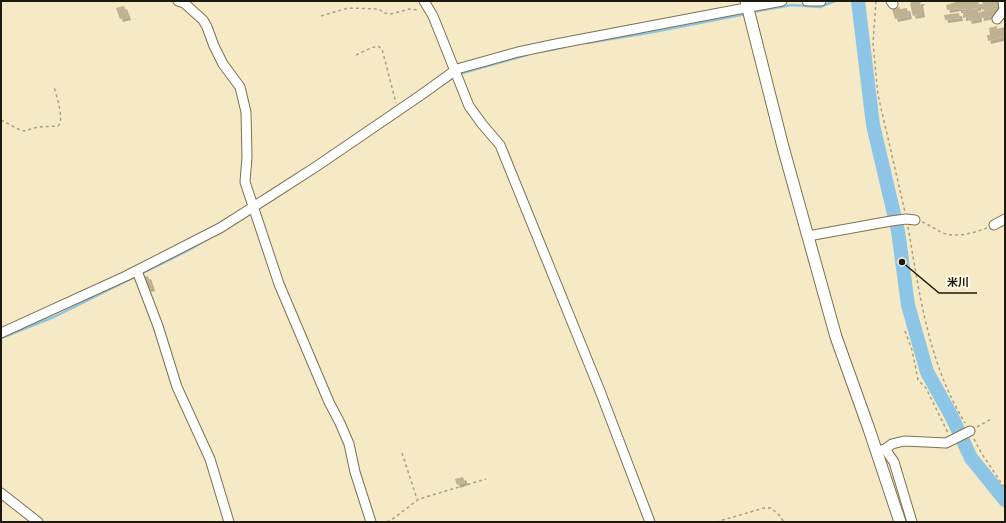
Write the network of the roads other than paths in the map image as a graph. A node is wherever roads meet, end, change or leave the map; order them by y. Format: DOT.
graph roads {
  1 [pos="178,1"];
  2 [pos="424,1"];
  3 [pos="782,1"];
  4 [pos="807,1"];
  5 [pos="821,1"];
  6 [pos="1003,1"];
  7 [pos="747,5"];
  8 [pos="997,19"];
  9 [pos="456,74"];
  10 [pos="254,211"];
  11 [pos="1005,219"];
  12 [pos="915,220"];
  13 [pos="994,225"];
  14 [pos="808,236"];
  15 [pos="138,274"];
  16 [pos="1,333"];
  17 [pos="961,436"];
  18 [pos="881,450"];
  19 [pos="1,493"];
  20 [pos="38,522"];
  21 [pos="229,522"];
  22 [pos="371,522"];
  23 [pos="650,522"];
  24 [pos="900,522"];
  25 [pos="912,522"];
  1 -- 10 [label="street"];
  2 -- 9 [label="street"];
  3 -- 7 [label="street"];
  4 -- 5 [label="street"];
  6 -- 8 [label="street"];
  7 -- 9 [label="street"];
  7 -- 14 [label="street"];
  9 -- 10 [label="street"];
  9 -- 23 [label="street"];
  10 -- 15 [label="street"];
  10 -- 22 [label="street"];
  11 -- 13 [label="street"];
  12 -- 14 [label="street"];
  14 -- 18 [label="street"];
  15 -- 16 [label="street"];
  15 -- 21 [label="street"];
  17 -- 18 [label="street"];
  18 -- 24 [label="street"];
  18 -- 25 [label="street"];
  19 -- 20 [label="street"];
}
